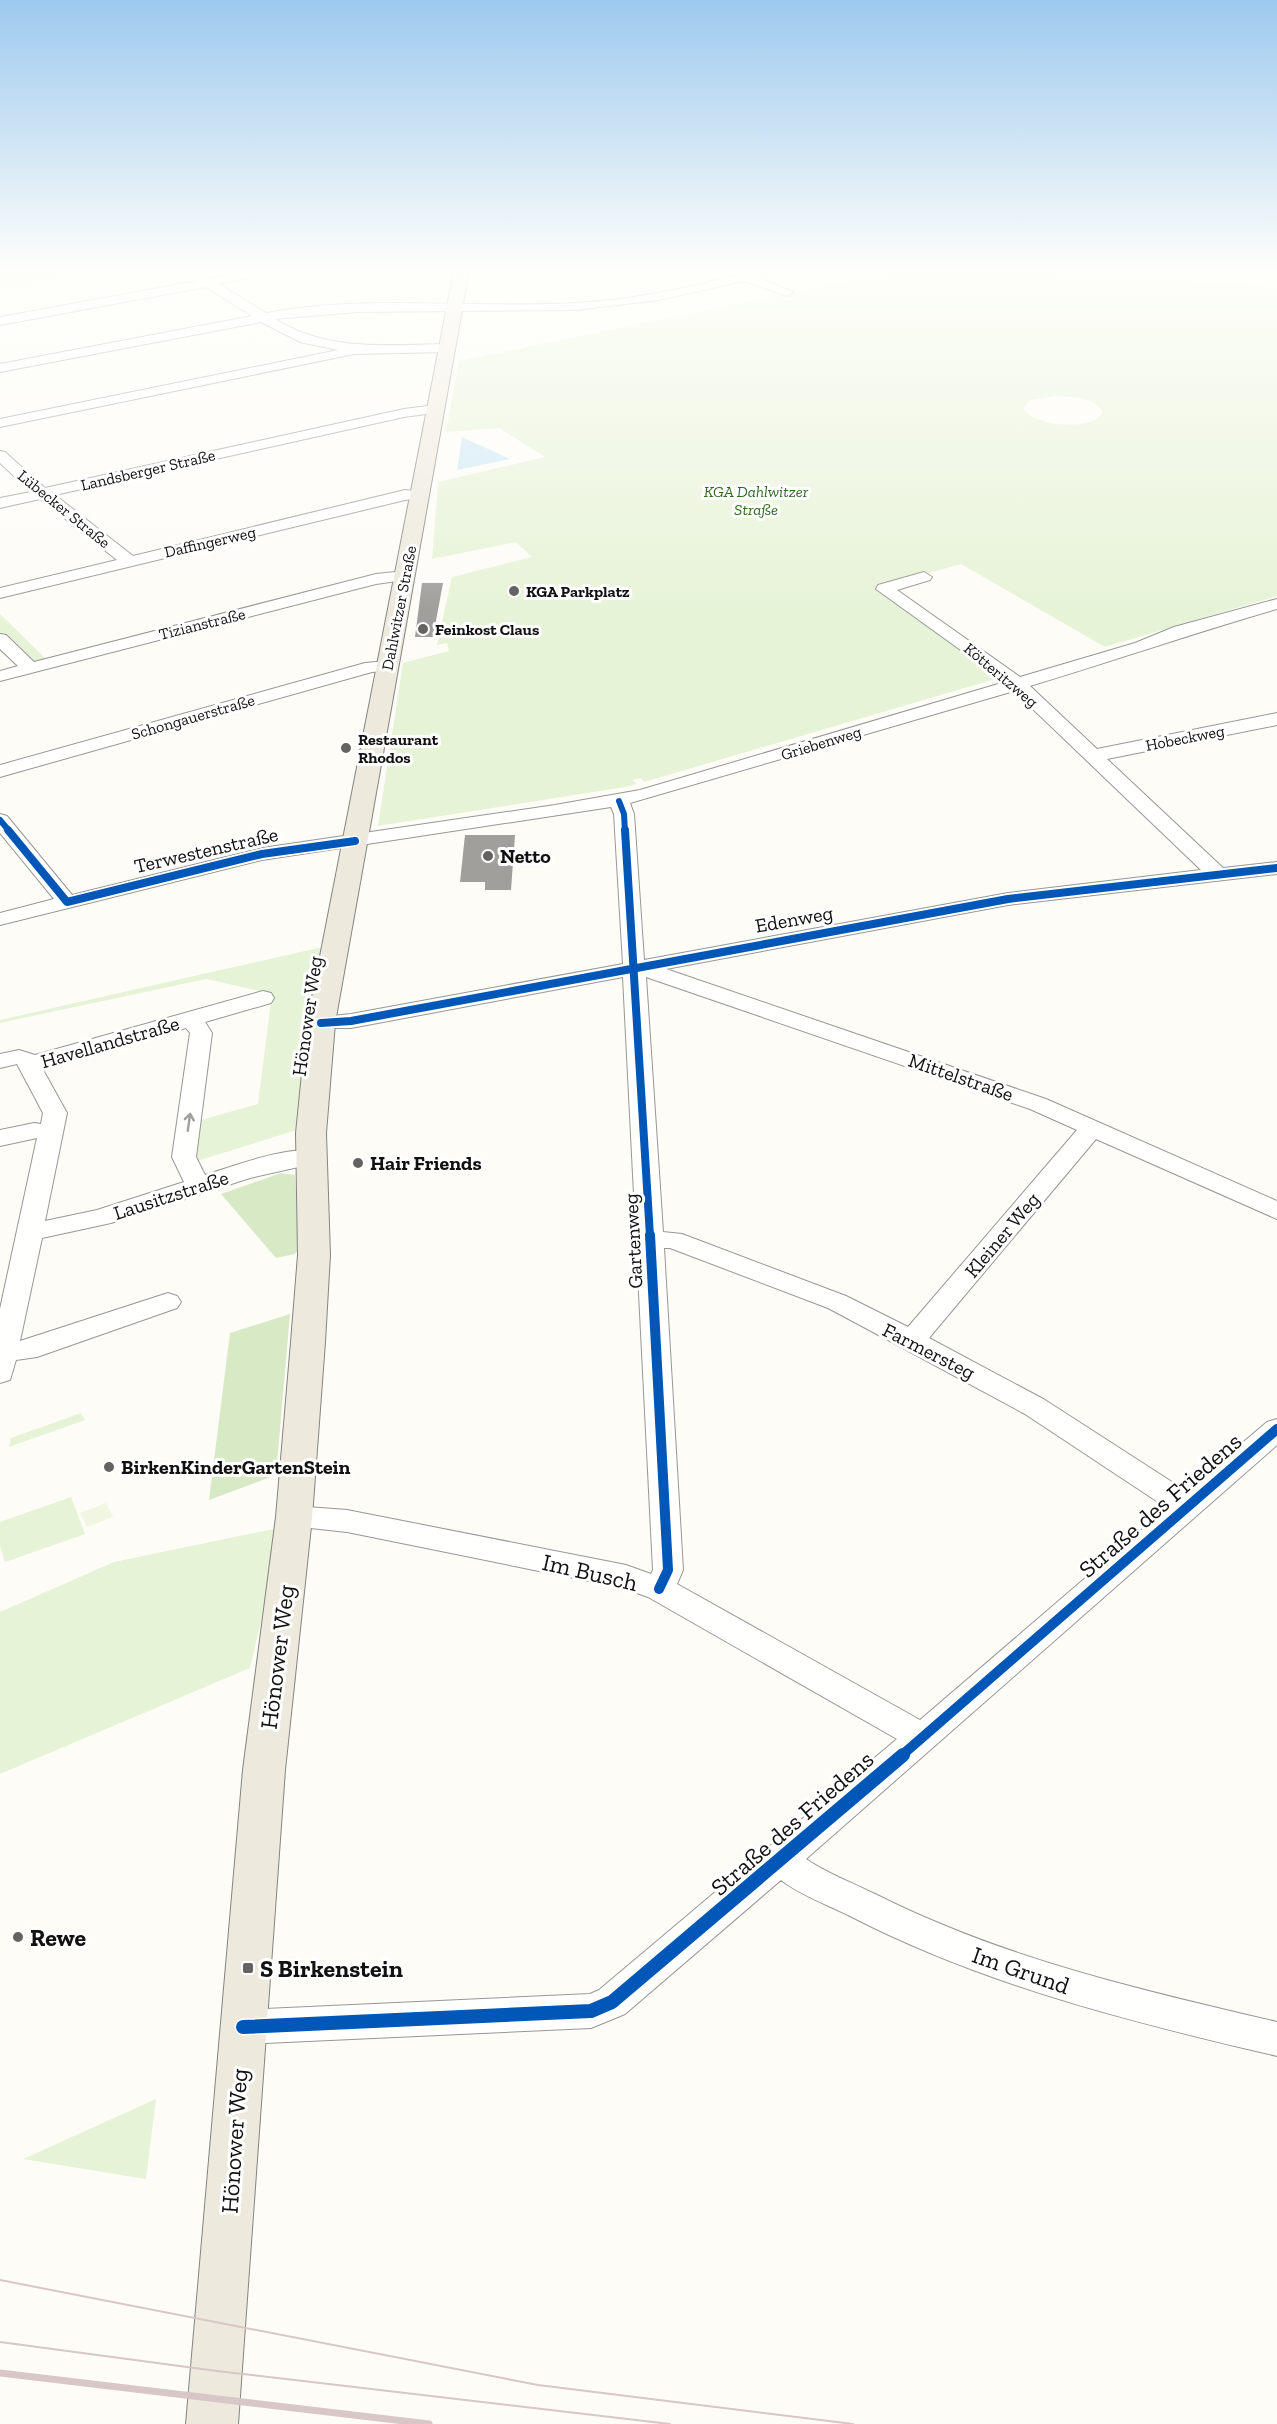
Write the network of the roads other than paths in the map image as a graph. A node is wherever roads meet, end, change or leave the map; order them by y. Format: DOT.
graph roads {
  1 [pos="194,384"];
  2 [pos="441,384"];
  3 [pos="436,409"];
  4 [pos="0,423"];
  5 [pos="0,455"];
  6 [pos="44,493"];
  7 [pos="420,495"];
  8 [pos="0,503"];
  9 [pos="129,561"];
  10 [pos="405,576"];
  11 [pos="924,577"];
  12 [pos="0,593"];
  13 [pos="1277,604"];
  14 [pos="0,639"];
  15 [pos="387,666"];
  16 [pos="30,668"];
  17 [pos="0,676"];
  18 [pos="1016,684"];
  19 [pos="1277,719"];
  20 [pos="1093,756"];
  21 [pos="0,771"];
  22 [pos="619,801"];
  23 [pos="0,820"];
  24 [pos="355,841"];
  25 [pos="1277,868"];
  26 [pos="1218,875"];
  27 [pos="67,902"];
  28 [pos="0,919"];
  29 [pos="335,945"];
  30 [pos="635,966"];
  31 [pos="263,998"];
  32 [pos="191,1019"];
  33 [pos="321,1023"];
  34 [pos="0,1061"];
  35 [pos="29,1064"];
  36 [pos="1092,1128"];
  37 [pos="51,1134"];
  38 [pos="0,1138"];
  39 [pos="312,1151"];
  40 [pos="194,1178"];
  41 [pos="1277,1211"];
  42 [pos="32,1226"];
  43 [pos="651,1240"];
  44 [pos="168,1302"];
  45 [pos="911,1340"];
  46 [pos="3,1363"];
  47 [pos="1277,1429"];
  48 [pos="1188,1507"];
  49 [pos="294,1517"];
  50 [pos="659,1589"];
  51 [pos="922,1737"];
  52 [pos="781,1859"];
  53 [pos="243,2027"];
  54 [pos="1277,2038"];
  55 [pos="212,2424"];
  1 -- 4 [label="street"];
  2 -- 3 [label="main road, Dahlwitzer Straße"];
  3 -- 6 [label="street, Landsberger Straße"];
  3 -- 7 [label="main road, Dahlwitzer Straße"];
  5 -- 6 [label="street, Lübecker Straße"];
  6 -- 8 [label="street, Landsberger Straße"];
  6 -- 9 [label="street, Lübecker Straße"];
  7 -- 9 [label="street, Daffingerweg"];
  7 -- 10 [label="main road, Dahlwitzer Straße"];
  9 -- 12 [label="street, Daffingerweg"];
  10 -- 15 [label="main road, Dahlwitzer Straße"];
  10 -- 16 [label="street, Tizianstraße"];
  11 -- 18 [label="street, Kötteritzweg"];
  13 -- 18 [label="street, Griebenweg"];
  14 -- 16 [label="street"];
  15 -- 21 [label="street, Schongauerstraße"];
  15 -- 24 [label="main road, Dahlwitzer Straße"];
  16 -- 17 [label="street, Tizianstraße"];
  18 -- 20 [label="street, Kötteritzweg"];
  18 -- 22 [label="street, Griebenweg"];
  19 -- 20 [label="street, Hobeckweg"];
  20 -- 26 [label="street, Kötteritzweg"];
  22 -- 24 [label="street, Griebenweg"];
  22 -- 30 [label="street, Gartenweg"];
  23 -- 27 [label="street"];
  24 -- 27 [label="street, Terwestenstraße"];
  24 -- 29 [label="main road, Dahlwitzer Straße"];
  25 -- 26 [label="street, Edenweg"];
  26 -- 30 [label="street, Edenweg"];
  27 -- 28 [label="street, Terwestenstraße"];
  29 -- 33 [label="main road, Hönower Weg"];
  30 -- 33 [label="street, Edenweg"];
  30 -- 36 [label="street, Mittelstraße"];
  30 -- 43 [label="street, Gartenweg"];
  31 -- 32 [label="street, Havellandstraße"];
  32 -- 35 [label="street, Havellandstraße"];
  40 -- 32 [label="street, Havellandstraße, one-way"];
  33 -- 39 [label="main road, Hönower Weg"];
  34 -- 35 [label="street"];
  35 -- 37 [label="street"];
  36 -- 41 [label="street, Mittelstraße"];
  36 -- 45 [label="street, Kleiner Weg"];
  37 -- 38 [label="street"];
  37 -- 42 [label="street"];
  39 -- 40 [label="street, Lausitzstraße"];
  39 -- 42 [label="street, Lausitzstraße"];
  39 -- 49 [label="main road, Hönower Weg"];
  40 -- 42 [label="street, Lausitzstraße"];
  42 -- 46 [label="street"];
  43 -- 45 [label="street, Farmersteg"];
  43 -- 50 [label="street, Gartenweg"];
  44 -- 46 [label="street"];
  45 -- 48 [label="street, Farmersteg"];
  47 -- 48 [label="street, Straße des Friedens"];
  48 -- 51 [label="street, Straße des Friedens"];
  49 -- 50 [label="street, Im Busch"];
  49 -- 53 [label="main road, Hönower Weg"];
  50 -- 51 [label="street, Im Busch"];
  51 -- 52 [label="street, Straße des Friedens"];
  52 -- 53 [label="street, Straße des Friedens"];
  52 -- 54 [label="street, Im Grund"];
  53 -- 55 [label="main road, Hönower Weg"];
}
